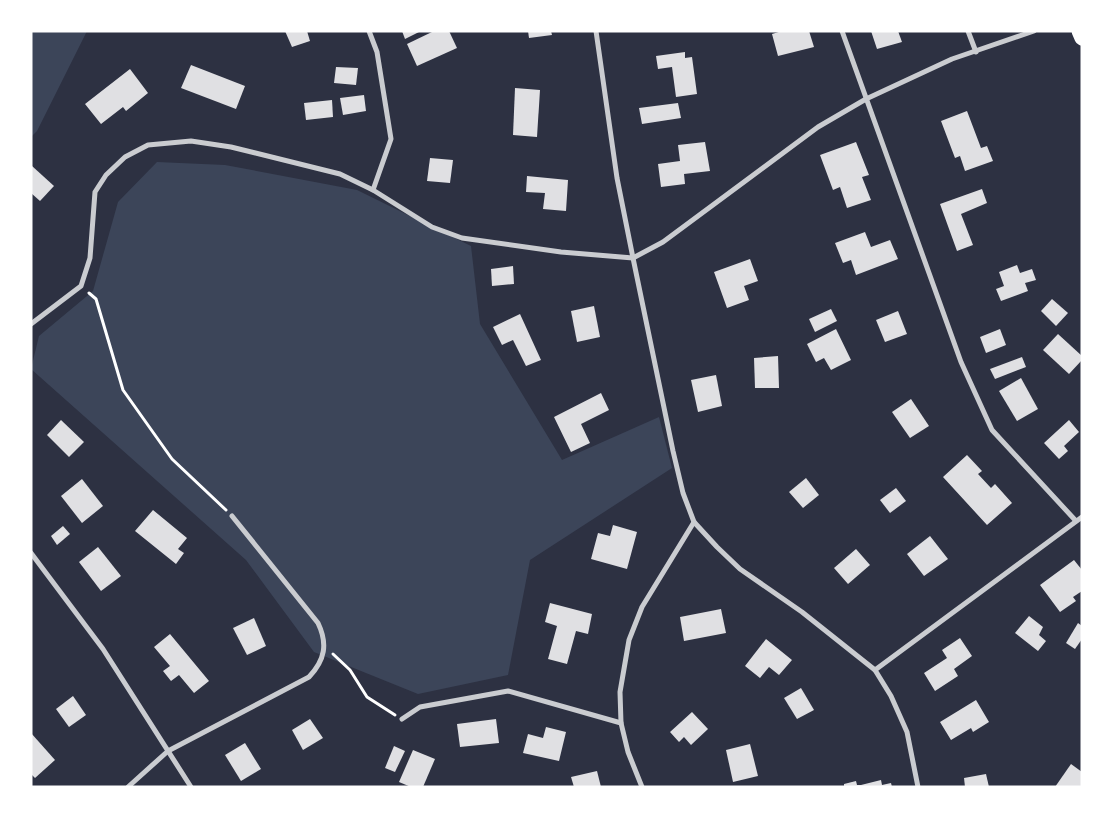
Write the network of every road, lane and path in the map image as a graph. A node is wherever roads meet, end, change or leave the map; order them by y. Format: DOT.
graph roads {
  1 [pos="369,31"];
  2 [pos="596,31"];
  3 [pos="842,31"];
  4 [pos="968,31"];
  5 [pos="1034,31"];
  6 [pos="1079,31"];
  7 [pos="1082,38"];
  8 [pos="976,52"];
  9 [pos="866,99"];
  10 [pos="373,190"];
  11 [pos="633,258"];
  12 [pos="81,286"];
  13 [pos="31,324"];
  14 [pos="232,516"];
  15 [pos="1082,517"];
  16 [pos="1076,521"];
  17 [pos="694,522"];
  18 [pos="31,553"];
  19 [pos="324,645"];
  20 [pos="875,670"];
  21 [pos="402,719"];
  22 [pos="621,723"];
  23 [pos="168,751"];
  24 [pos="128,787"];
  25 [pos="192,787"];
  26 [pos="642,787"];
  27 [pos="918,787"];
  1 -- 10 [label="street"];
  2 -- 11 [label="street"];
  3 -- 9 [label="street"];
  4 -- 8 [label="street"];
  5 -- 8 [label="street"];
  6 -- 7 [label="highway"];
  8 -- 9 [label="street"];
  9 -- 11 [label="street"];
  9 -- 16 [label="street"];
  10 -- 11 [label="street"];
  10 -- 12 [label="street"];
  11 -- 17 [label="street"];
  12 -- 13 [label="street"];
  12 -- 14 [label="path"];
  14 -- 19 [label="street"];
  15 -- 16 [label="street"];
  16 -- 20 [label="street"];
  17 -- 20 [label="street"];
  17 -- 22 [label="street"];
  18 -- 23 [label="street"];
  19 -- 21 [label="path"];
  19 -- 23 [label="street"];
  20 -- 27 [label="street"];
  21 -- 22 [label="street"];
  22 -- 26 [label="street"];
  23 -- 24 [label="street"];
  23 -- 25 [label="street"];
}
